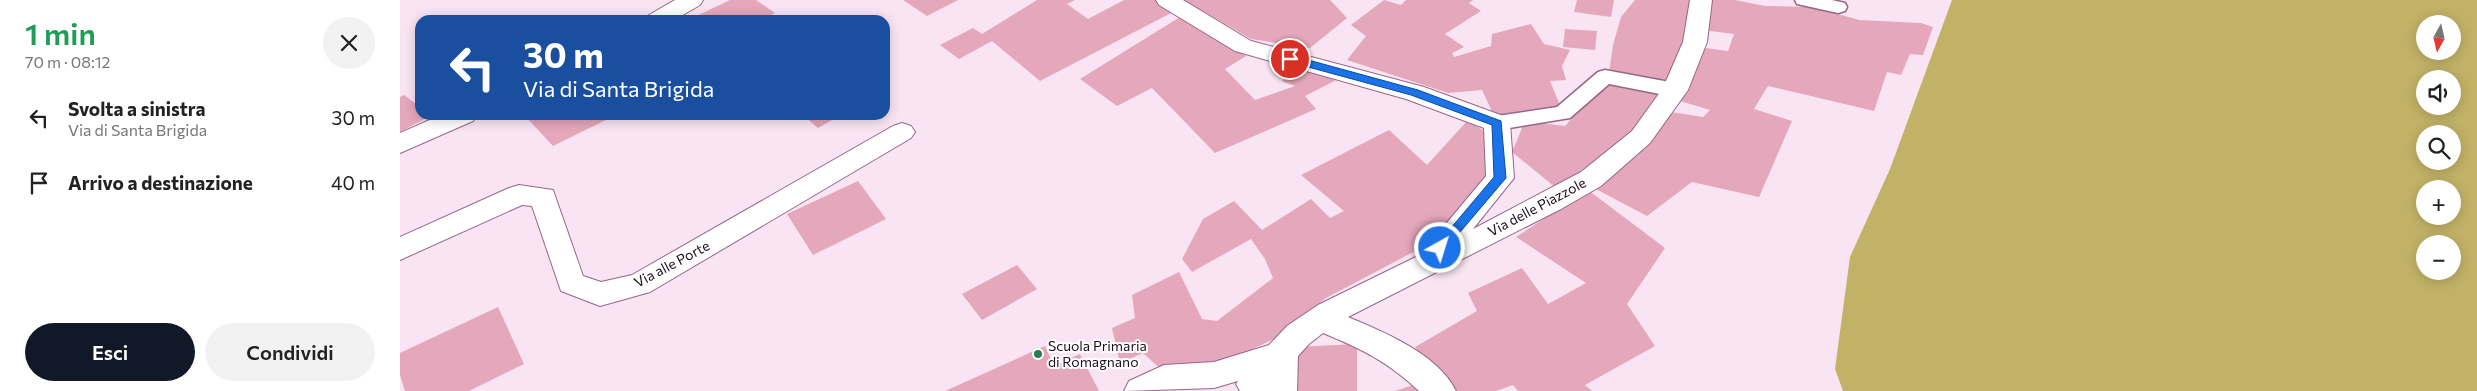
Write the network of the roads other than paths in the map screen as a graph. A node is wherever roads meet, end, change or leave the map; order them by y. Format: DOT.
graph roads {
  1 [pos="692,0"];
  2 [pos="1167,0"];
  3 [pos="1701,0"];
  4 [pos="1804,0"];
  5 [pos="1838,7"];
  6 [pos="666,15"];
  7 [pos="1675,90"];
  8 [pos="453,120"];
  9 [pos="1497,123"];
  10 [pos="902,132"];
  11 [pos="400,144"];
  12 [pos="400,249"];
  13 [pos="1428,262"];
  14 [pos="1320,319"];
  15 [pos="1282,354"];
  16 [pos="1266,387"];
  17 [pos="1140,391"];
  18 [pos="1440,391"];
  1 -- 6 [label="street"];
  2 -- 9 [label="street"];
  3 -- 7 [label="street, Via delle Piazzole"];
  4 -- 5 [label="lane"];
  7 -- 9 [label="lane"];
  7 -- 13 [label="street, Via delle Piazzole"];
  8 -- 11 [label="street"];
  9 -- 13 [label="street"];
  10 -- 12 [label="street, Via alle Porte"];
  13 -- 14 [label="street, Via delle Piazzole"];
  14 -- 15 [label="street, Via delle Piazzole"];
  14 -- 18 [label="street"];
  15 -- 16 [label="street"];
  15 -- 17 [label="street"];
}
